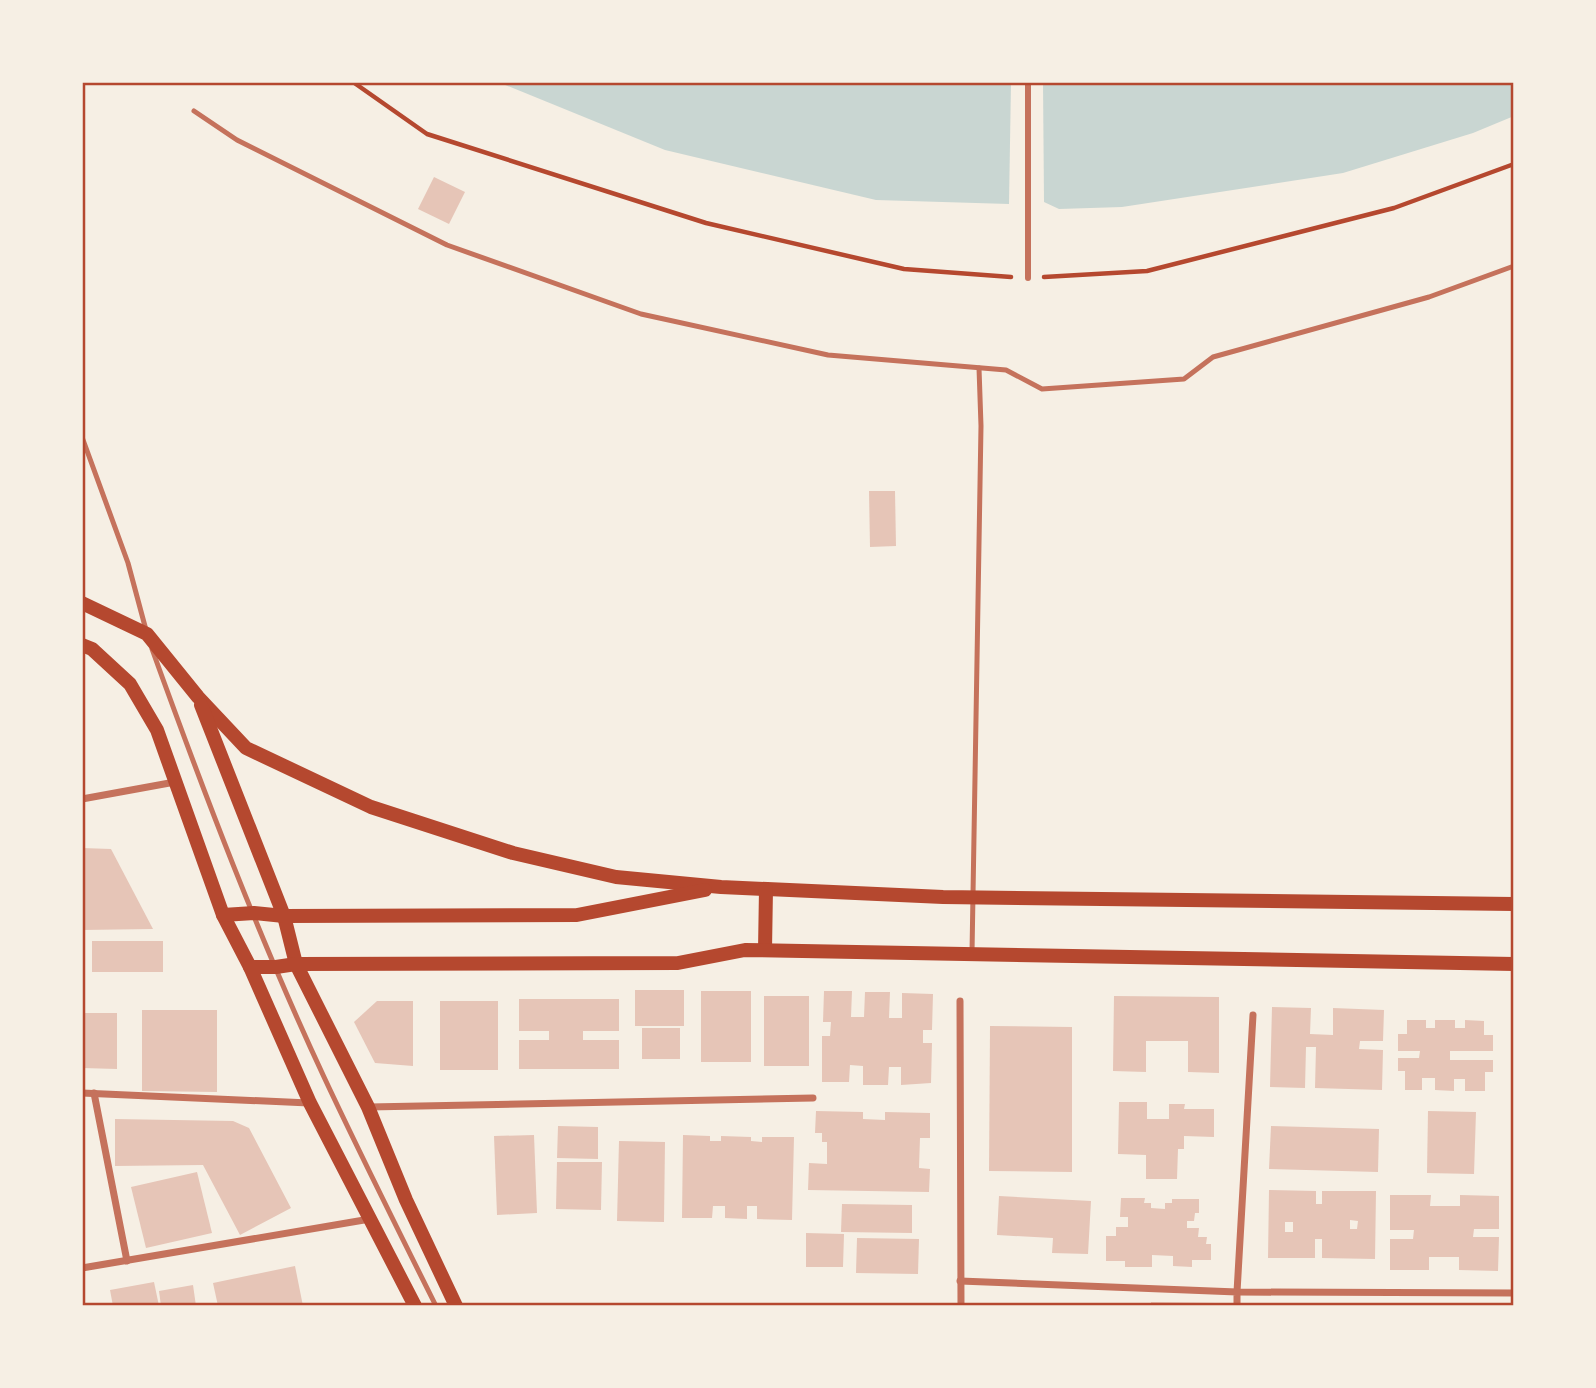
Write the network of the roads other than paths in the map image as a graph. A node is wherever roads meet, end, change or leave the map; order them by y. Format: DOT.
graph roads {
  1 [pos="1028,82"];
  2 [pos="194,111"];
  3 [pos="1514,266"];
  4 [pos="1028,278"];
  5 [pos="979,368"];
  6 [pos="82,437"];
  7 [pos="82,603"];
  8 [pos="147,634"];
  9 [pos="82,645"];
  10 [pos="198,697"];
  11 [pos="176,782"];
  12 [pos="82,799"];
  13 [pos="721,887"];
  14 [pos="765,889"];
  15 [pos="973,897"];
  16 [pos="1514,904"];
  17 [pos="254,913"];
  18 [pos="223,915"];
  19 [pos="284,916"];
  20 [pos="765,950"];
  21 [pos="971,953"];
  22 [pos="296,964"];
  23 [pos="1514,964"];
  24 [pos="250,967"];
  25 [pos="276,967"];
  26 [pos="960,1001"];
  27 [pos="1253,1015"];
  28 [pos="82,1093"];
  29 [pos="94,1093"];
  30 [pos="813,1098"];
  31 [pos="310,1103"];
  32 [pos="368,1107"];
  33 [pos="370,1219"];
  34 [pos="127,1261"];
  35 [pos="82,1268"];
  36 [pos="960,1281"];
  37 [pos="1237,1292"];
  38 [pos="1514,1293"];
  39 [pos="415,1306"];
  40 [pos="436,1306"];
  41 [pos="456,1306"];
  42 [pos="961,1306"];
  43 [pos="1237,1306"];
  1 -- 4 [label="street"];
  2 -- 5 [label="lane"];
  3 -- 5 [label="lane"];
  5 -- 15 [label="lane"];
  6 -- 8 [label="lane"];
  7 -- 8 [label="main road"];
  8 -- 10 [label="main road"];
  8 -- 17 [label="lane"];
  9 -- 11 [label="main road"];
  10 -- 13 [label="main road"];
  10 -- 19 [label="main road"];
  11 -- 12 [label="street"];
  11 -- 18 [label="main road"];
  13 -- 14 [label="main road"];
  13 -- 19 [label="main road"];
  14 -- 15 [label="main road"];
  14 -- 20 [label="main road"];
  15 -- 16 [label="main road"];
  15 -- 21 [label="lane"];
  17 -- 18 [label="main road"];
  17 -- 19 [label="main road"];
  17 -- 25 [label="lane"];
  18 -- 24 [label="main road"];
  19 -- 22 [label="main road"];
  20 -- 21 [label="main road"];
  20 -- 22 [label="main road"];
  21 -- 23 [label="main road"];
  22 -- 25 [label="main road"];
  22 -- 32 [label="main road"];
  24 -- 25 [label="main road"];
  24 -- 31 [label="main road"];
  25 -- 40 [label="lane"];
  26 -- 36 [label="street"];
  27 -- 37 [label="street"];
  28 -- 29 [label="street"];
  29 -- 31 [label="street"];
  29 -- 34 [label="street"];
  30 -- 32 [label="street"];
  31 -- 33 [label="main road"];
  32 -- 41 [label="main road"];
  33 -- 34 [label="street"];
  33 -- 39 [label="main road"];
  34 -- 35 [label="street"];
  36 -- 37 [label="street"];
  36 -- 42 [label="street"];
  37 -- 38 [label="street"];
  37 -- 43 [label="street"];
}
